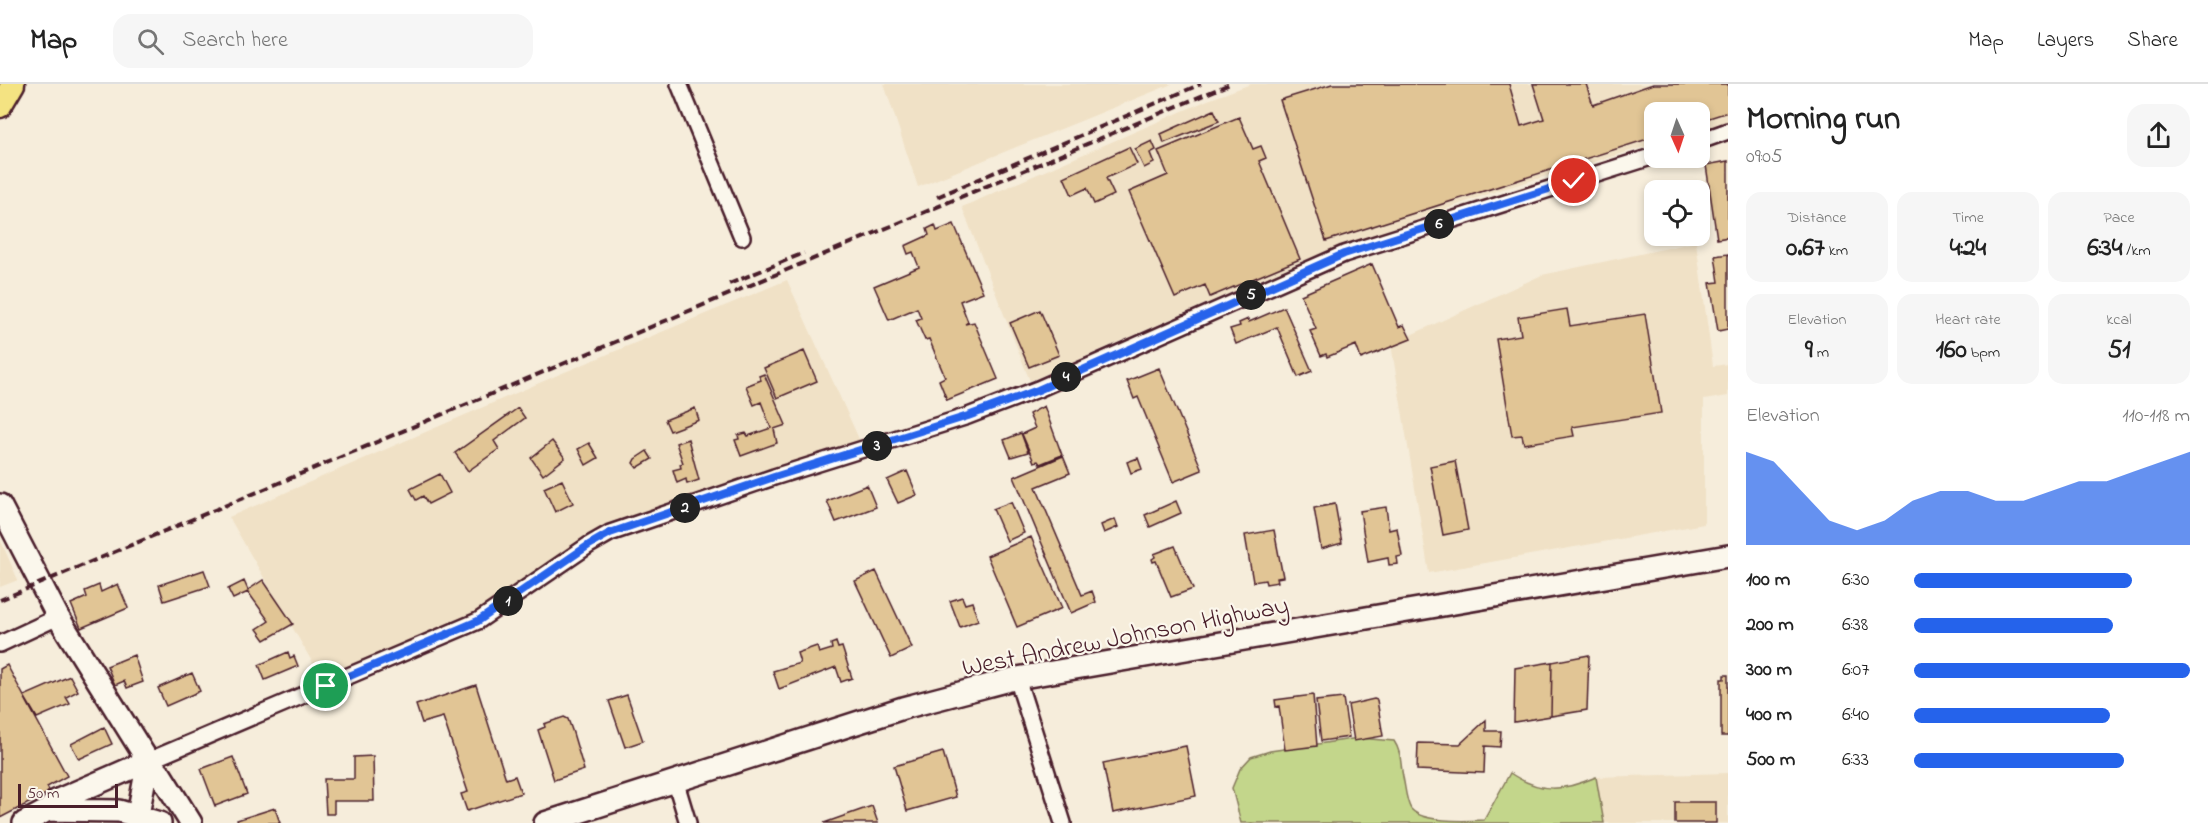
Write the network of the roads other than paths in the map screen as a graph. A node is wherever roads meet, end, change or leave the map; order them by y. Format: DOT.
graph roads {
  1 [pos="13,84"];
  2 [pos="679,84"];
  3 [pos="0,106"];
  4 [pos="1728,131"];
  5 [pos="1710,137"];
  6 [pos="1644,159"];
  7 [pos="742,237"];
  8 [pos="0,505"];
  9 [pos="1728,556"];
  10 [pos="58,617"];
  11 [pos="0,644"];
  12 [pos="1017,678"];
  13 [pos="148,761"];
  14 [pos="675,780"];
  15 [pos="48,810"];
  16 [pos="138,815"];
  17 [pos="24,823"];
  18 [pos="159,823"];
  19 [pos="191,823"];
  20 [pos="545,823"];
  21 [pos="688,823"];
  22 [pos="1063,823"];
  1 -- 3 [label="main road"];
  2 -- 7 [label="street"];
  4 -- 5 [label="street"];
  6 -- 13 [label="street"];
  8 -- 10 [label="main road"];
  9 -- 12 [label="main road, West Andrew Johnson Highway"];
  10 -- 11 [label="street"];
  10 -- 13 [label="main road"];
  12 -- 14 [label="main road, West Andrew Johnson Highway"];
  12 -- 22 [label="street"];
  13 -- 15 [label="main road"];
  13 -- 16 [label="main road"];
  13 -- 19 [label="main road"];
  14 -- 20 [label="main road, West Andrew Johnson Highway"];
  14 -- 21 [label="street"];
  15 -- 16 [label="main road"];
  15 -- 17 [label="main road"];
  16 -- 18 [label="main road"];
}
